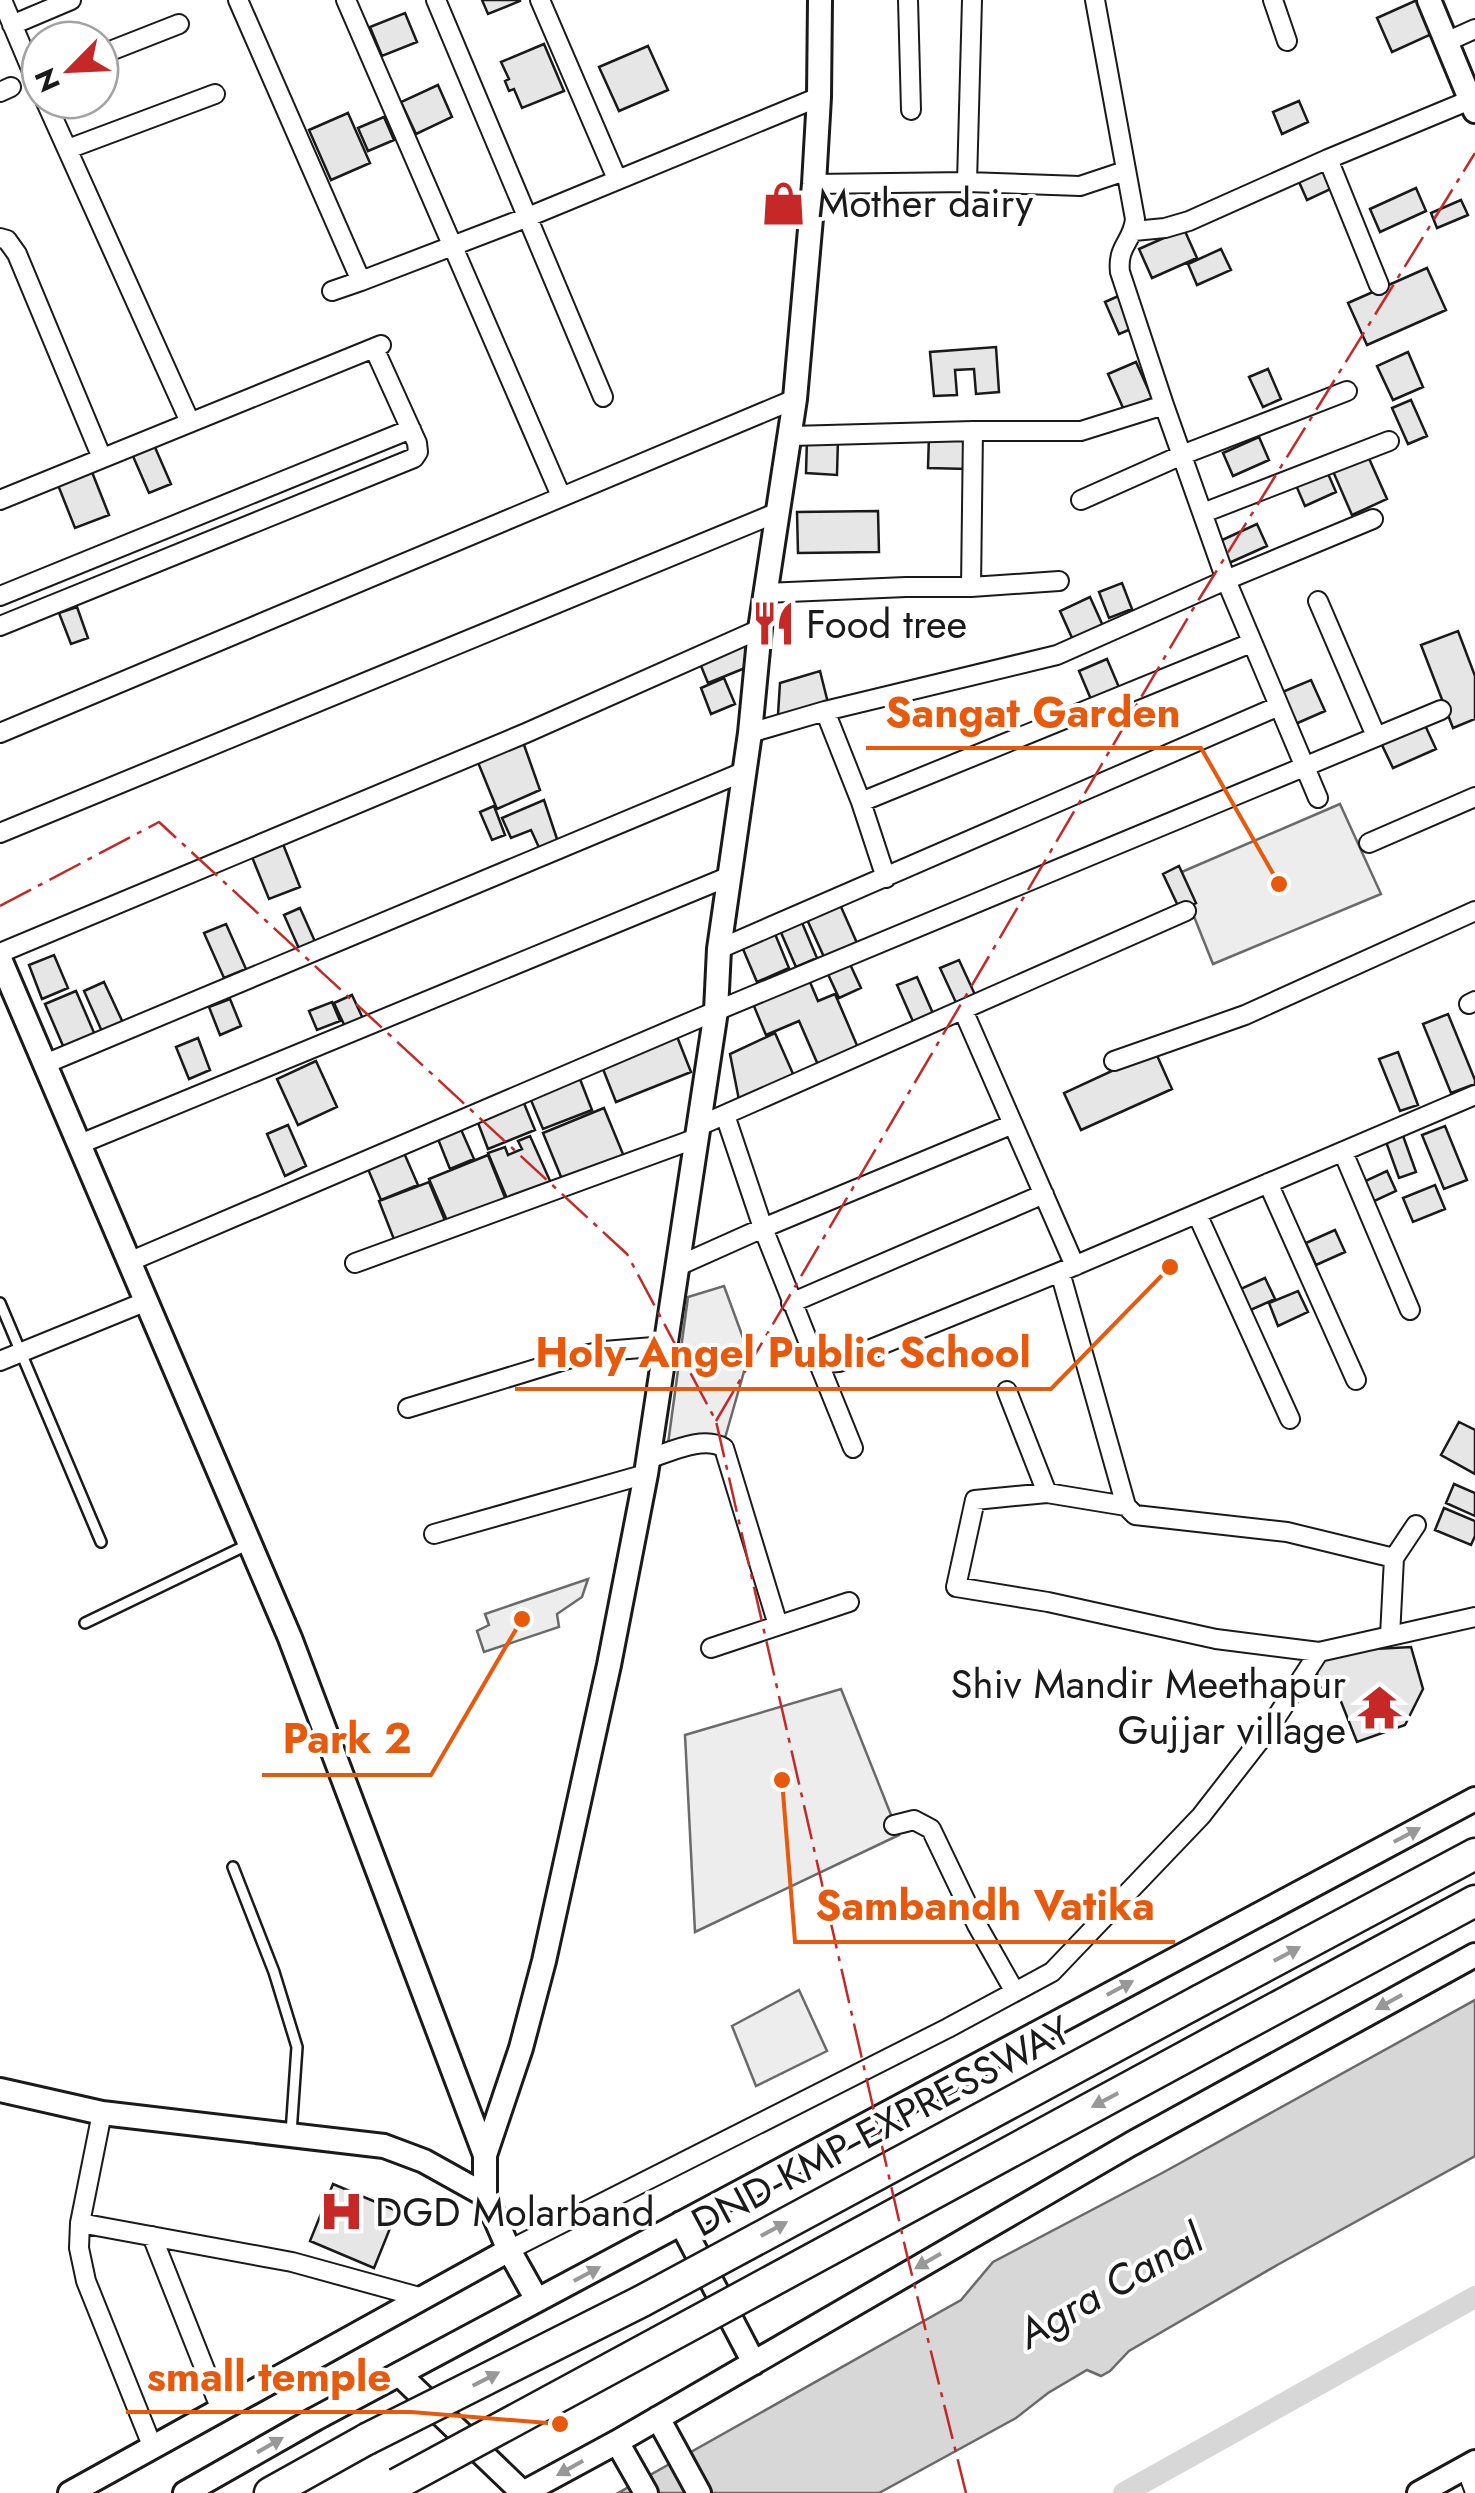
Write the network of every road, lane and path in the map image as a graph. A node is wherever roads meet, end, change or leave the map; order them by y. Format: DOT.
graph roads {
  1 [pos="2,0"];
  2 [pos="72,0"];
  3 [pos="238,0"];
  4 [pos="346,0"];
  5 [pos="436,0"];
  6 [pos="540,0"];
  7 [pos="820,0"];
  8 [pos="908,0"];
  9 [pos="972,0"];
  10 [pos="1095,0"];
  11 [pos="1273,0"];
  12 [pos="1430,0"];
  13 [pos="179,24"];
  14 [pos="12,25"];
  15 [pos="1475,30"];
  16 [pos="1287,41"];
  17 [pos="1446,42"];
  18 [pos="20,43"];
  19 [pos="120,47"];
  20 [pos="215,94"];
  21 [pos="819,97"];
  22 [pos="1473,105"];
  23 [pos="912,110"];
  24 [pos="54,120"];
  25 [pos="68,149"];
  26 [pos="1328,159"];
  27 [pos="1125,170"];
  28 [pos="617,178"];
  29 [pos="966,182"];
  30 [pos="814,184"];
  31 [pos="528,218"];
  32 [pos="1134,231"];
  33 [pos="0,238"];
  34 [pos="452,247"];
  35 [pos="361,281"];
  36 [pos="1379,284"];
  37 [pos="332,291"];
  38 [pos="1347,391"];
  39 [pos="603,397"];
  40 [pos="795,399"];
  41 [pos="1164,405"];
  42 [pos="190,422"];
  43 [pos="410,429"];
  44 [pos="973,431"];
  45 [pos="790,436"];
  46 [pos="1389,441"];
  47 [pos="1182,455"];
  48 [pos="102,458"];
  49 [pos="561,496"];
  50 [pos="0,500"];
  51 [pos="1081,500"];
  52 [pos="776,513"];
  53 [pos="1204,513"];
  54 [pos="1373,519"];
  55 [pos="1226,580"];
  56 [pos="1058,581"];
  57 [pos="971,587"];
  58 [pos="765,592"];
  59 [pos="0,596"];
  60 [pos="1318,600"];
  61 [pos="0,626"];
  62 [pos="760,629"];
  63 [pos="1252,643"];
  64 [pos="1278,706"];
  65 [pos="1441,710"];
  66 [pos="825,712"];
  67 [pos="0,733"];
  68 [pos="750,733"];
  69 [pos="1376,736"];
  70 [pos="1304,766"];
  71 [pos="743,772"];
  72 [pos="1475,796"];
  73 [pos="1318,798"];
  74 [pos="861,802"];
  75 [pos="0,833"];
  76 [pos="1369,843"];
  77 [pos="730,876"];
  78 [pos="886,878"];
  79 [pos="1186,911"];
  80 [pos="1475,911"];
  81 [pos="719,949"];
  82 [pos="0,956"];
  83 [pos="963,1010"];
  84 [pos="716,1011"];
  85 [pos="1114,1062"];
  86 [pos="46,1064"];
  87 [pos="1475,1095"];
  88 [pos="725,1114"];
  89 [pos="1013,1124"];
  90 [pos="698,1132"];
  91 [pos="80,1144"];
  92 [pos="1342,1152"];
  93 [pos="1268,1184"];
  94 [pos="1044,1194"];
  95 [pos="1197,1214"];
  96 [pos="763,1228"];
  97 [pos="130,1261"];
  98 [pos="355,1263"];
  99 [pos="678,1266"];
  100 [pos="1068,1269"];
  101 [pos="148,1301"];
  102 [pos="0,1303"];
  103 [pos="792,1303"];
  104 [pos="1410,1310"];
  105 [pos="666,1346"];
  106 [pos="21,1353"];
  107 [pos="817,1359"];
  108 [pos="0,1361"];
  109 [pos="1356,1380"];
  110 [pos="1007,1391"];
  111 [pos="408,1408"];
  112 [pos="1290,1420"];
  113 [pos="853,1448"];
  114 [pos="647,1466"];
  115 [pos="1046,1493"];
  116 [pos="1126,1506"];
  117 [pos="1416,1525"];
  118 [pos="434,1534"];
  119 [pos="101,1542"];
  120 [pos="250,1544"];
  121 [pos="1394,1558"];
  122 [pos="849,1602"];
  123 [pos="1475,1617"];
  124 [pos="85,1624"];
  125 [pos="778,1625"];
  126 [pos="1390,1636"];
  127 [pos="710,1648"];
  128 [pos="1319,1652"];
  129 [pos="1475,1799"];
  130 [pos="894,1825"];
  131 [pos="1475,1854"];
  132 [pos="233,1867"];
  133 [pos="1475,1900"];
  134 [pos="1475,1955"];
  135 [pos="1016,1992"];
  136 [pos="0,2090"];
  137 [pos="102,2113"];
  138 [pos="290,2136"];
  139 [pos="485,2155"];
  140 [pos="485,2196"];
  141 [pos="80,2222"];
  142 [pos="681,2223"];
  143 [pos="152,2236"];
  144 [pos="509,2250"];
  145 [pos="423,2298"];
  146 [pos="537,2300"];
  147 [pos="754,2362"];
  148 [pos="399,2374"];
  149 [pos="221,2410"];
  150 [pos="664,2427"];
  151 [pos="616,2442"];
  152 [pos="153,2448"];
  153 [pos="1470,2465"];
  154 [pos="388,2488"];
  155 [pos="1475,2492"];
  156 [pos="70,2493"];
  157 [pos="185,2493"];
  158 [pos="270,2493"];
  159 [pos="523,2493"];
  160 [pos="646,2493"];
  161 [pos="699,2493"];
  162 [pos="1419,2493"];
  1 -- 14 [label="street"];
  2 -- 14 [label="street"];
  3 -- 35 [label="street"];
  4 -- 34 [label="street"];
  5 -- 31 [label="street"];
  6 -- 28 [label="street"];
  7 -- 21 [label="street"];
  8 -- 23 [label="street"];
  9 -- 29 [label="street"];
  10 -- 27 [label="street"];
  11 -- 16 [label="street"];
  12 -- 17 [label="street"];
  13 -- 19 [label="street"];
  14 -- 18 [label="street"];
  15 -- 17 [label="street"];
  17 -- 22 [label="street"];
  20 -- 25 [label="street"];
  21 -- 28 [label="street"];
  21 -- 30 [label="street"];
  22 -- 26 [label="street"];
  24 -- 25 [label="street"];
  25 -- 42 [label="street"];
  26 -- 32 [label="street"];
  26 -- 36 [label="street"];
  27 -- 29 [label="street"];
  27 -- 32 [label="street"];
  28 -- 31 [label="street"];
  29 -- 30 [label="street"];
  30 -- 40 [label="street"];
  31 -- 34 [label="street"];
  31 -- 39 [label="street"];
  32 -- 41 [label="street"];
  33 -- 48 [label="street"];
  34 -- 35 [label="street"];
  34 -- 49 [label="street"];
  35 -- 37 [label="street"];
  38 -- 47 [label="street"];
  40 -- 45 [label="street"];
  40 -- 49 [label="street"];
  41 -- 44 [label="street"];
  41 -- 47 [label="street"];
  42 -- 43 [label="street"];
  42 -- 48 [label="street"];
  43 -- 59 [label="street"];
  43 -- 61 [label="street"];
  44 -- 45 [label="street"];
  44 -- 57 [label="street"];
  45 -- 52 [label="street"];
  46 -- 53 [label="street"];
  47 -- 51 [label="street"];
  47 -- 53 [label="street"];
  48 -- 50 [label="street"];
  49 -- 67 [label="street"];
  52 -- 58 [label="street"];
  52 -- 75 [label="street"];
  53 -- 55 [label="street"];
  54 -- 55 [label="street"];
  55 -- 63 [label="street"];
  55 -- 66 [label="street"];
  56 -- 57 [label="street"];
  57 -- 58 [label="street"];
  58 -- 62 [label="street"];
  60 -- 69 [label="street"];
  62 -- 68 [label="street"];
  62 -- 82 [label="street"];
  63 -- 64 [label="street"];
  63 -- 74 [label="street"];
  64 -- 70 [label="street"];
  64 -- 78 [label="street"];
  65 -- 69 [label="street"];
  66 -- 68 [label="street"];
  66 -- 74 [label="street"];
  68 -- 71 [label="street"];
  69 -- 70 [label="street"];
  70 -- 73 [label="street"];
  70 -- 84 [label="street"];
  71 -- 77 [label="street"];
  71 -- 86 [label="street"];
  72 -- 76 [label="street"];
  74 -- 78 [label="street"];
  77 -- 81 [label="street"];
  77 -- 91 [label="street"];
  78 -- 81 [label="street"];
  79 -- 83 [label="street"];
  80 -- 85 [label="street"];
  81 -- 84 [label="street"];
  82 -- 86 [label="street"];
  83 -- 88 [label="street"];
  83 -- 89 [label="street"];
  84 -- 90 [label="street"];
  84 -- 97 [label="street"];
  86 -- 91 [label="street"];
  87 -- 92 [label="street"];
  88 -- 90 [label="street"];
  88 -- 96 [label="street"];
  89 -- 94 [label="street"];
  89 -- 96 [label="street"];
  90 -- 98 [label="street"];
  90 -- 99 [label="street"];
  91 -- 97 [label="street"];
  92 -- 93 [label="street"];
  92 -- 104 [label="street"];
  93 -- 95 [label="street"];
  93 -- 109 [label="street"];
  94 -- 100 [label="street"];
  94 -- 103 [label="street"];
  95 -- 100 [label="street"];
  95 -- 112 [label="street"];
  96 -- 99 [label="street"];
  96 -- 103 [label="street"];
  97 -- 101 [label="street"];
  99 -- 105 [label="street"];
  100 -- 107 [label="street"];
  100 -- 116 [label="street"];
  101 -- 106 [label="street"];
  101 -- 120 [label="street"];
  102 -- 106 [label="lane"];
  103 -- 107 [label="street"];
  105 -- 111 [label="street"];
  105 -- 114 [label="street"];
  106 -- 108 [label="street"];
  106 -- 119 [label="lane"];
  107 -- 113 [label="street"];
  110 -- 115 [label="street"];
  114 -- 118 [label="street"];
  114 -- 125 [label="street"];
  114 -- 139 [label="street"];
  115 -- 116 [label="street"];
  115 -- 128 [label="street"];
  116 -- 121 [label="street"];
  117 -- 121 [label="street"];
  120 -- 124 [label="lane"];
  120 -- 139 [label="street"];
  121 -- 126 [label="street"];
  122 -- 125 [label="street"];
  123 -- 126 [label="street"];
  125 -- 127 [label="street"];
  126 -- 128 [label="street"];
  128 -- 135 [label="street"];
  142 -- 129 [label="street, one-way"];
  130 -- 135 [label="street"];
  158 -- 131 [label="highway, DND KMP EXPRESSWAY, one-way, bridge"];
  132 -- 138 [label="lane"];
  133 -- 154 [label="highway, DND KMP EXPRESSWAY, one-way, bridge"];
  134 -- 147 [label="street, one-way"];
  135 -- 144 [label="street"];
  136 -- 137 [label="street"];
  137 -- 138 [label="street"];
  137 -- 141 [label="street"];
  138 -- 140 [label="street"];
  139 -- 140 [label="street"];
  140 -- 144 [label="street"];
  141 -- 143 [label="street"];
  141 -- 152 [label="street"];
  146 -- 142 [label="street, one-way"];
  142 -- 147 [label="street"];
  143 -- 145 [label="street"];
  143 -- 149 [label="street"];
  144 -- 145 [label="street"];
  144 -- 146 [label="street"];
  145 -- 149 [label="street"];
  146 -- 148 [label="street"];
  147 -- 150 [label="street"];
  157 -- 148 [label="street, one-way"];
  148 -- 159 [label="street"];
  149 -- 152 [label="street"];
  150 -- 151 [label="street"];
  150 -- 161 [label="street"];
  151 -- 159 [label="street, one-way"];
  151 -- 160 [label="street"];
  152 -- 156 [label="street"];
  153 -- 155 [label="street"];
  153 -- 162 [label="street"];
}
